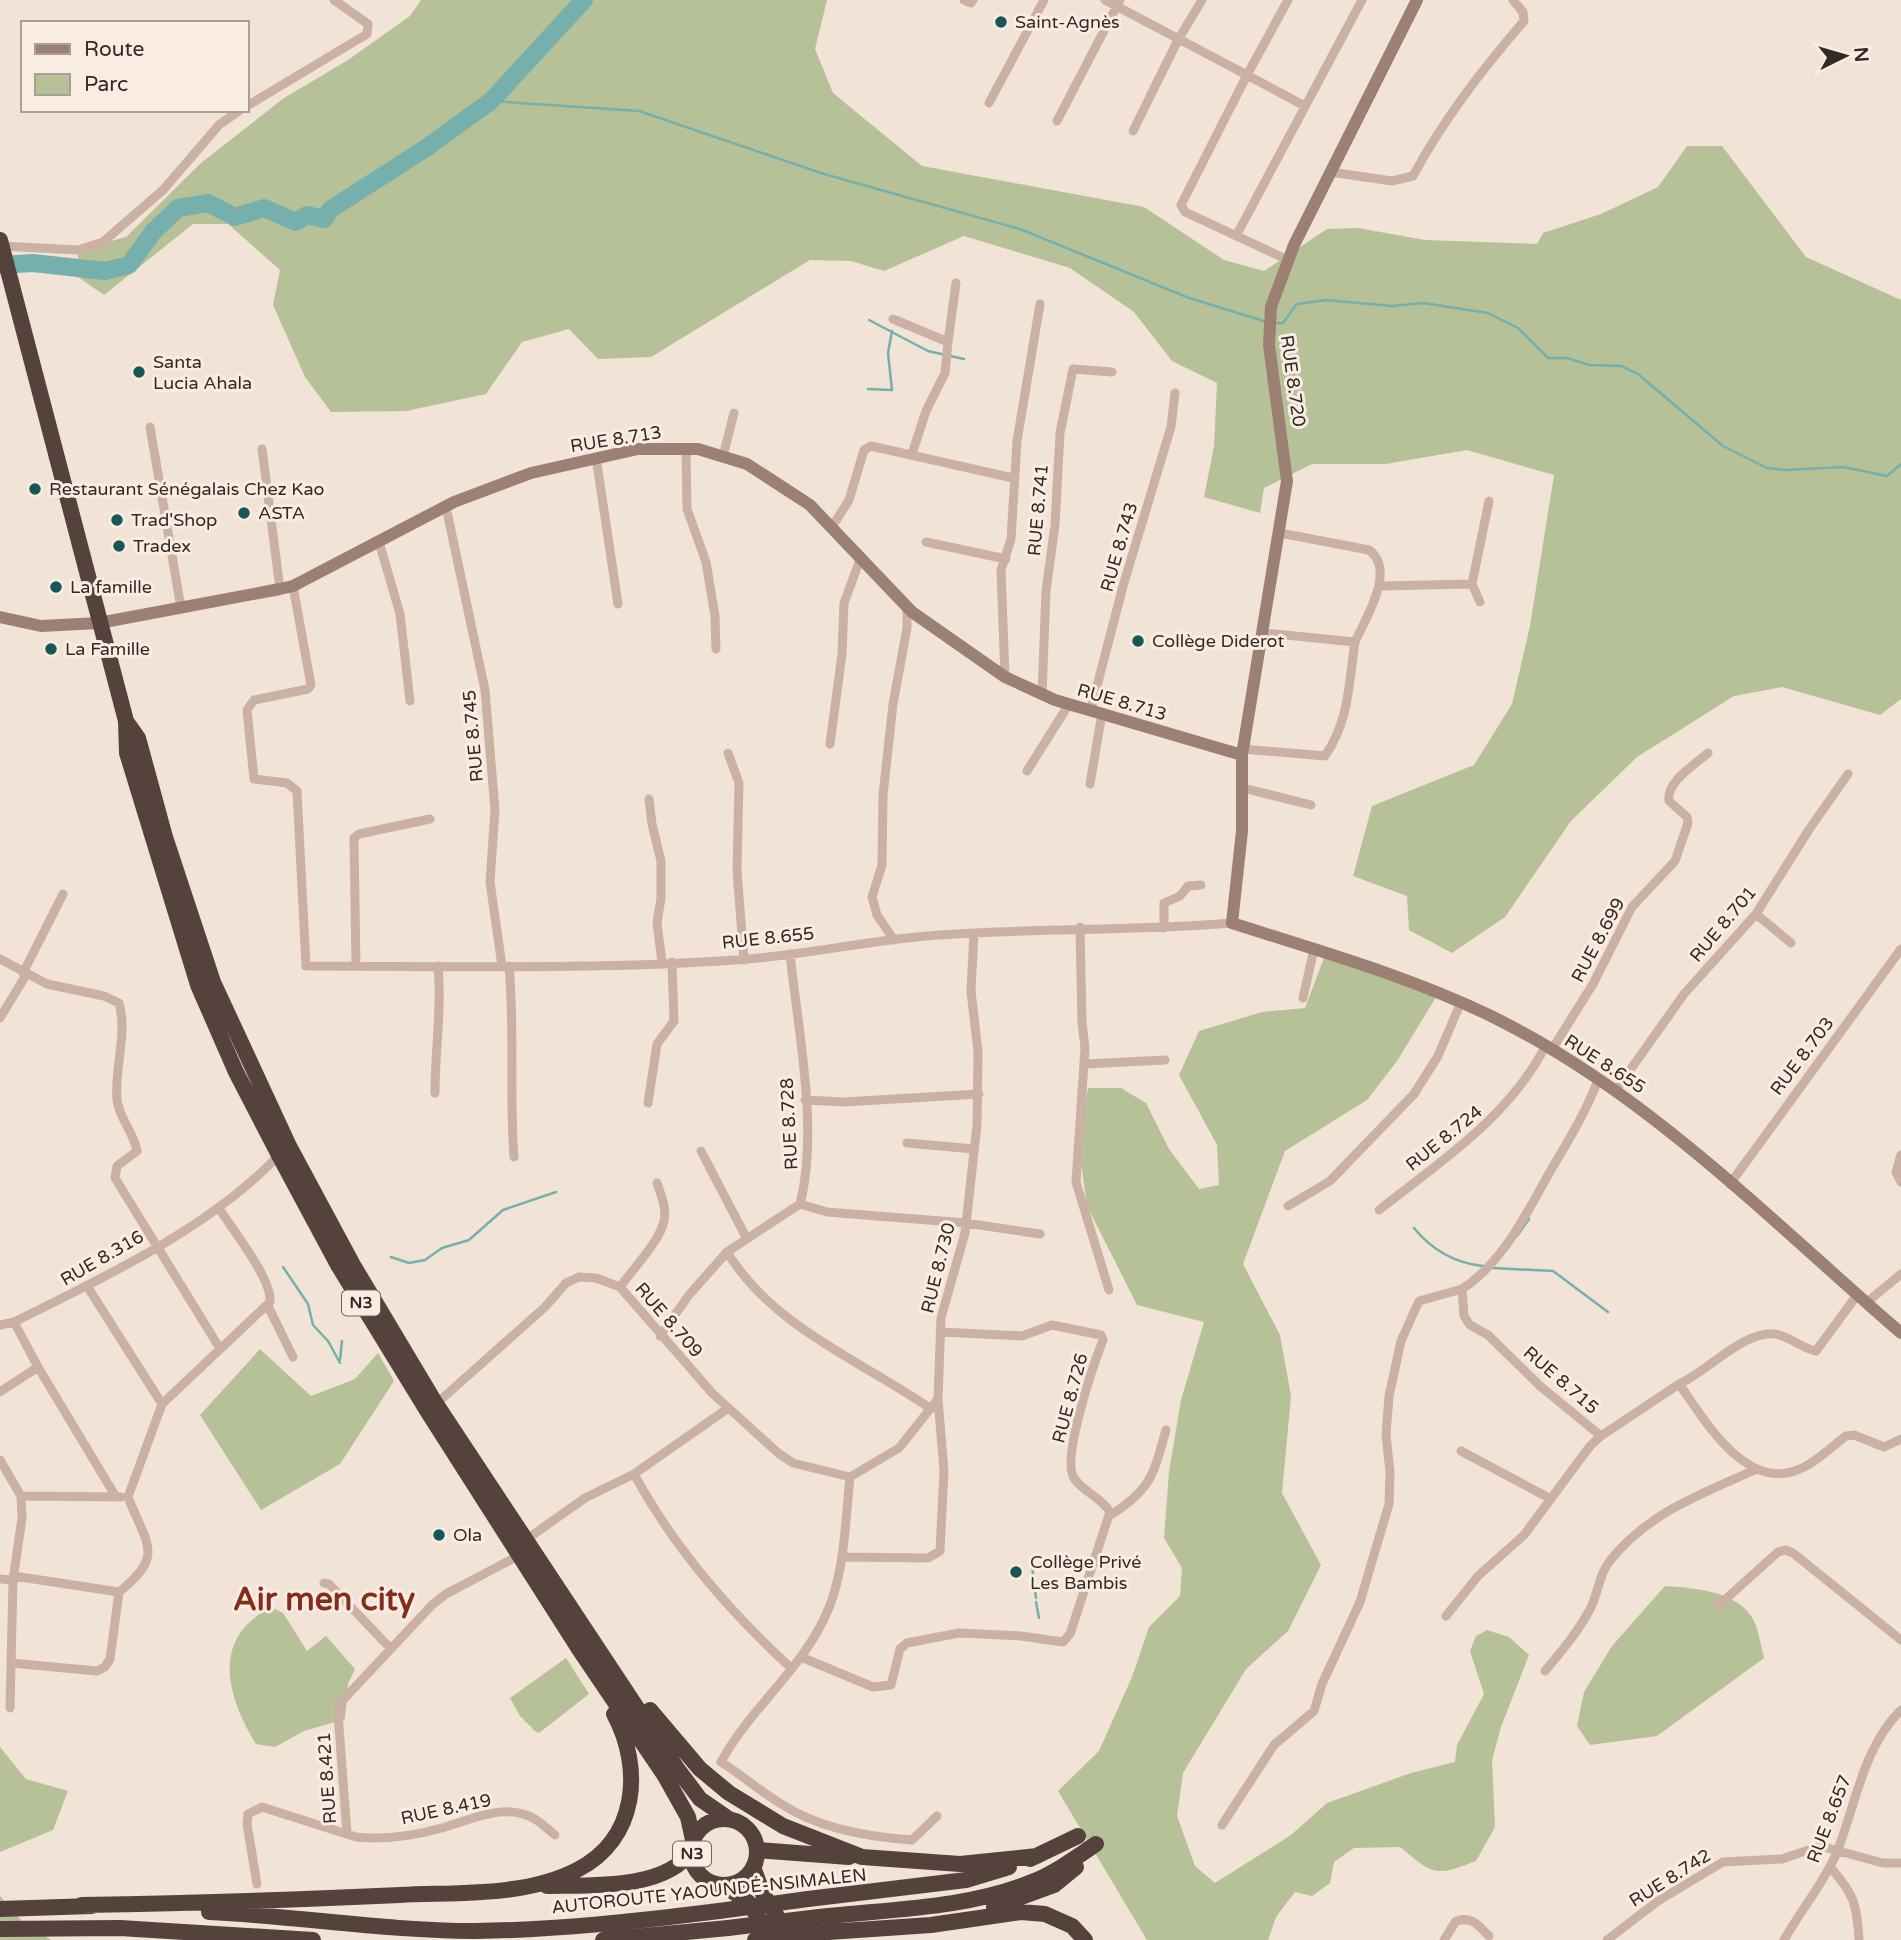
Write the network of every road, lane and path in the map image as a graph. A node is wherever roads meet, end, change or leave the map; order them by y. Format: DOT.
graph roads {
  1 [pos="334,0"];
  2 [pos="964,0"];
  3 [pos="973,0"];
  4 [pos="1044,0"];
  5 [pos="1105,0"];
  6 [pos="1202,0"];
  7 [pos="1288,0"];
  8 [pos="1362,0"];
  9 [pos="1417,0"];
  10 [pos="1513,0"];
  11 [pos="1118,3"];
  12 [pos="1178,40"];
  13 [pos="1247,75"];
  14 [pos="989,103"];
  15 [pos="248,105"];
  16 [pos="1305,106"];
  17 [pos="237,112"];
  18 [pos="1057,121"];
  19 [pos="1133,131"];
  20 [pos="1330,172"];
  21 [pos="1236,236"];
  22 [pos="1,243"];
  23 [pos="1288,260"];
  24 [pos="956,283"];
  25 [pos="1040,304"];
  26 [pos="892,319"];
  27 [pos="947,342"];
  28 [pos="1112,372"];
  29 [pos="1175,393"];
  30 [pos="734,413"];
  31 [pos="150,427"];
  32 [pos="262,449"];
  33 [pos="686,449"];
  34 [pos="912,454"];
  35 [pos="723,456"];
  36 [pos="596,457"];
  37 [pos="1013,478"];
  38 [pos="1489,501"];
  39 [pos="446,507"];
  40 [pos="832,527"];
  41 [pos="1280,533"];
  42 [pos="379,542"];
  43 [pos="926,542"];
  44 [pos="861,558"];
  45 [pos="1006,559"];
  46 [pos="1472,584"];
  47 [pos="1381,586"];
  48 [pos="287,587"];
  49 [pos="1480,602"];
  50 [pos="618,604"];
  51 [pos="907,606"];
  52 [pos="181,608"];
  53 [pos="0,617"];
  54 [pos="99,624"];
  55 [pos="1264,633"];
  56 [pos="1355,642"];
  57 [pos="716,649"];
  58 [pos="1005,677"];
  59 [pos="1042,695"];
  60 [pos="410,701"];
  61 [pos="1069,704"];
  62 [pos="1097,711"];
  63 [pos="126,721"];
  64 [pos="830,744"];
  65 [pos="1242,752"];
  66 [pos="729,753"];
  67 [pos="1708,753"];
  68 [pos="1027,771"];
  69 [pos="1848,774"];
  70 [pos="1090,784"];
  71 [pos="1243,788"];
  72 [pos="649,799"];
  73 [pos="1311,805"];
  74 [pos="430,819"];
  75 [pos="1201,885"];
  76 [pos="63,894"];
  77 [pos="1756,914"];
  78 [pos="1232,923"];
  79 [pos="1080,927"];
  80 [pos="1164,928"];
  81 [pos="974,933"];
  82 [pos="894,940"];
  83 [pos="1791,943"];
  84 [pos="1901,948"];
  85 [pos="1314,949"];
  86 [pos="790,954"];
  87 [pos="0,959"];
  88 [pos="744,960"];
  89 [pos="667,962"];
  90 [pos="505,965"];
  91 [pos="356,966"];
  92 [pos="438,966"];
  93 [pos="24,974"];
  94 [pos="1303,998"];
  95 [pos="1461,1002"];
  96 [pos="0,1018"];
  97 [pos="1548,1049"];
  98 [pos="1165,1060"];
  99 [pos="1085,1064"];
  100 [pos="1598,1080"];
  101 [pos="1616,1090"];
  102 [pos="435,1093"];
  103 [pos="979,1094"];
  104 [pos="805,1100"];
  105 [pos="648,1103"];
  106 [pos="908,1143"];
  107 [pos="974,1149"];
  108 [pos="701,1151"];
  109 [pos="279,1155"];
  110 [pos="1901,1155"];
  111 [pos="514,1157"];
  112 [pos="1901,1182"];
  113 [pos="657,1183"];
  114 [pos="1730,1184"];
  115 [pos="800,1204"];
  116 [pos="1288,1206"];
  117 [pos="219,1208"];
  118 [pos="1379,1210"];
  119 [pos="966,1223"];
  120 [pos="1040,1234"];
  121 [pos="747,1239"];
  122 [pos="157,1245"];
  123 [pos="727,1251"];
  124 [pos="1901,1274"];
  125 [pos="87,1286"];
  126 [pos="620,1287"];
  127 [pos="1462,1289"];
  128 [pos="1110,1290"];
  129 [pos="1862,1299"];
  130 [pos="268,1306"];
  131 [pos="14,1322"];
  132 [pos="0,1325"];
  133 [pos="940,1332"];
  134 [pos="1901,1334"];
  135 [pos="660,1336"];
  136 [pos="219,1347"];
  137 [pos="293,1357"];
  138 [pos="38,1367"];
  139 [pos="1679,1384"];
  140 [pos="0,1392"];
  141 [pos="938,1399"];
  142 [pos="162,1404"];
  143 [pos="436,1404"];
  144 [pos="727,1409"];
  145 [pos="931,1409"];
  146 [pos="1166,1430"];
  147 [pos="1601,1436"];
  148 [pos="1901,1439"];
  149 [pos="1461,1451"];
  150 [pos="0,1460"];
  151 [pos="1757,1469"];
  152 [pos="634,1474"];
  153 [pos="850,1477"];
  154 [pos="21,1496"];
  155 [pos="116,1497"];
  156 [pos="128,1497"];
  157 [pos="1550,1499"];
  158 [pos="1109,1516"];
  159 [pos="527,1539"];
  160 [pos="520,1555"];
  161 [pos="842,1557"];
  162 [pos="14,1578"];
  163 [pos="0,1579"];
  164 [pos="324,1583"];
  165 [pos="119,1592"];
  166 [pos="1719,1605"];
  167 [pos="1446,1616"];
  168 [pos="591,1635"];
  169 [pos="1901,1640"];
  170 [pos="391,1649"];
  171 [pos="579,1649"];
  172 [pos="801,1657"];
  173 [pos="11,1663"];
  174 [pos="790,1668"];
  175 [pos="1545,1671"];
  176 [pos="10,1708"];
  177 [pos="1901,1710"];
  178 [pos="937,1816"];
  179 [pos="729,1819"];
  180 [pos="1222,1825"];
  181 [pos="347,1834"];
  182 [pos="555,1835"];
  183 [pos="1079,1836"];
  184 [pos="692,1845"];
  185 [pos="1837,1850"];
  186 [pos="1037,1856"];
  187 [pos="862,1857"];
  188 [pos="755,1858"];
  189 [pos="1901,1863"];
  190 [pos="1830,1867"];
  191 [pos="257,1884"];
  192 [pos="723,1885"];
  193 [pos="529,1887"];
  194 [pos="81,1905"];
  195 [pos="1,1909"];
  196 [pos="904,1924"];
  197 [pos="0,1929"];
  198 [pos="197,1933"];
  199 [pos="1489,1936"];
  200 [pos="252,1940"];
  201 [pos="313,1940"];
  202 [pos="603,1940"];
  203 [pos="755,1940"];
  204 [pos="774,1940"];
  205 [pos="792,1940"];
  206 [pos="1085,1940"];
  207 [pos="1444,1940"];
  208 [pos="1607,1940"];
  209 [pos="1784,1940"];
  210 [pos="1858,1940"];
  1 -- 15 [label="street"];
  2 -- 3 [label="street"];
  4 -- 14 [label="street"];
  5 -- 11 [label="street"];
  6 -- 12 [label="street"];
  7 -- 13 [label="street"];
  8 -- 16 [label="street"];
  9 -- 20 [label="main road, RUE 8.720"];
  10 -- 20 [label="street"];
  11 -- 12 [label="street"];
  11 -- 18 [label="street"];
  12 -- 13 [label="street"];
  12 -- 19 [label="street"];
  13 -- 16 [label="street"];
  13 -- 21 [label="street"];
  16 -- 21 [label="street"];
  17 -- 22 [label="street"];
  20 -- 23 [label="main road, RUE 8.720"];
  21 -- 23 [label="street"];
  22 -- 54 [label="highway, N3"];
  23 -- 41 [label="main road, RUE 8.720"];
  24 -- 27 [label="street"];
  25 -- 37 [label="street"];
  26 -- 27 [label="street"];
  27 -- 34 [label="street"];
  28 -- 59 [label="street, RUE 8.741"];
  29 -- 62 [label="street, RUE 8.743"];
  30 -- 35 [label="street"];
  31 -- 52 [label="street"];
  32 -- 48 [label="street"];
  33 -- 35 [label="main road, RUE 8.713"];
  33 -- 36 [label="main road, RUE 8.713"];
  33 -- 57 [label="street"];
  34 -- 37 [label="street"];
  34 -- 40 [label="street"];
  35 -- 40 [label="main road, RUE 8.713"];
  36 -- 39 [label="main road, RUE 8.713"];
  36 -- 50 [label="street"];
  37 -- 45 [label="street"];
  38 -- 46 [label="street"];
  39 -- 42 [label="main road, RUE 8.713"];
  39 -- 90 [label="street, RUE 8.745"];
  40 -- 44 [label="main road, RUE 8.713"];
  41 -- 47 [label="street"];
  41 -- 55 [label="main road, RUE 8.720"];
  42 -- 48 [label="main road, RUE 8.713"];
  42 -- 60 [label="street"];
  43 -- 45 [label="street"];
  44 -- 51 [label="main road, RUE 8.713"];
  44 -- 64 [label="street"];
  45 -- 58 [label="street"];
  46 -- 47 [label="street"];
  46 -- 49 [label="street"];
  47 -- 56 [label="street"];
  48 -- 52 [label="main road, RUE 8.713"];
  48 -- 91 [label="street, RUE 8.655"];
  51 -- 58 [label="main road, RUE 8.713"];
  51 -- 82 [label="street"];
  52 -- 54 [label="main road, RUE 8.713"];
  53 -- 54 [label="main road, RUE 8.713"];
  54 -- 63 [label="highway, N3"];
  55 -- 56 [label="street"];
  55 -- 65 [label="main road, RUE 8.720"];
  56 -- 65 [label="street"];
  58 -- 59 [label="main road, RUE 8.713"];
  59 -- 61 [label="main road, RUE 8.713"];
  61 -- 62 [label="main road, RUE 8.713"];
  61 -- 68 [label="street"];
  62 -- 65 [label="main road, RUE 8.713"];
  62 -- 70 [label="street, RUE 8.743"];
  63 -- 109 [label="highway, N3"];
  63 -- 143 [label="highway, N3"];
  65 -- 71 [label="main road"];
  66 -- 88 [label="street"];
  67 -- 97 [label="street, RUE 8.699"];
  69 -- 77 [label="street, RUE 8.701"];
  71 -- 73 [label="street"];
  71 -- 78 [label="main road"];
  72 -- 89 [label="street"];
  74 -- 91 [label="street"];
  75 -- 80 [label="street"];
  76 -- 93 [label="street"];
  77 -- 83 [label="street"];
  77 -- 101 [label="street, RUE 8.701"];
  78 -- 80 [label="street, RUE 8.655"];
  78 -- 85 [label="main road, RUE 8.655"];
  79 -- 80 [label="street, RUE 8.655"];
  79 -- 81 [label="street, RUE 8.655"];
  79 -- 99 [label="street"];
  81 -- 82 [label="street, RUE 8.655"];
  81 -- 103 [label="street, RUE 8.730"];
  82 -- 86 [label="street, RUE 8.655"];
  84 -- 114 [label="street, RUE 8.703"];
  85 -- 94 [label="street"];
  85 -- 95 [label="main road, RUE 8.655"];
  86 -- 88 [label="street, RUE 8.655"];
  86 -- 104 [label="street, RUE 8.728"];
  87 -- 93 [label="street"];
  88 -- 89 [label="street, RUE 8.655"];
  89 -- 90 [label="street, RUE 8.655"];
  89 -- 105 [label="street"];
  90 -- 92 [label="street, RUE 8.655"];
  90 -- 111 [label="street, RUE 8.745"];
  91 -- 92 [label="street, RUE 8.655"];
  92 -- 102 [label="street"];
  93 -- 96 [label="street"];
  93 -- 122 [label="street"];
  95 -- 97 [label="main road, RUE 8.655"];
  95 -- 116 [label="street"];
  97 -- 100 [label="main road, RUE 8.655"];
  97 -- 118 [label="street, RUE 8.724"];
  98 -- 99 [label="street"];
  99 -- 128 [label="street"];
  100 -- 101 [label="main road, RUE 8.655"];
  100 -- 127 [label="street"];
  101 -- 114 [label="main road, RUE 8.655"];
  103 -- 104 [label="street"];
  103 -- 107 [label="street, RUE 8.730"];
  104 -- 115 [label="street, RUE 8.728"];
  106 -- 107 [label="street"];
  107 -- 119 [label="street, RUE 8.730"];
  108 -- 121 [label="street"];
  109 -- 117 [label="street, RUE 8.316"];
  109 -- 160 [label="highway, N3"];
  110 -- 112 [label="street"];
  113 -- 126 [label="street"];
  114 -- 129 [label="main road, RUE 8.655"];
  115 -- 119 [label="street"];
  115 -- 121 [label="street"];
  117 -- 122 [label="street, RUE 8.316"];
  117 -- 130 [label="street"];
  119 -- 120 [label="street"];
  119 -- 133 [label="street, RUE 8.730"];
  121 -- 123 [label="street"];
  122 -- 125 [label="street, RUE 8.316"];
  122 -- 136 [label="street"];
  123 -- 135 [label="street"];
  123 -- 145 [label="street"];
  124 -- 129 [label="street"];
  125 -- 131 [label="street, RUE 8.316"];
  125 -- 142 [label="street"];
  126 -- 135 [label="street, RUE 8.709"];
  126 -- 143 [label="street, RUE 8.709"];
  127 -- 147 [label="street, RUE 8.715"];
  127 -- 180 [label="street"];
  129 -- 134 [label="main road, RUE 8.655"];
  129 -- 139 [label="street, RUE 8.715"];
  130 -- 136 [label="street"];
  130 -- 137 [label="street"];
  131 -- 132 [label="street, RUE 8.316"];
  131 -- 138 [label="street"];
  133 -- 141 [label="street, RUE 8.730"];
  133 -- 158 [label="street, RUE 8.726"];
  135 -- 144 [label="street, RUE 8.709"];
  136 -- 142 [label="street"];
  138 -- 140 [label="street"];
  138 -- 155 [label="street"];
  139 -- 147 [label="street, RUE 8.715"];
  139 -- 151 [label="street"];
  141 -- 145 [label="street"];
  141 -- 161 [label="street, RUE 8.730"];
  142 -- 156 [label="street"];
  143 -- 159 [label="highway, N3"];
  144 -- 152 [label="street"];
  144 -- 153 [label="street, RUE 8.709"];
  145 -- 153 [label="street"];
  146 -- 158 [label="street"];
  147 -- 157 [label="street"];
  148 -- 151 [label="street"];
  149 -- 157 [label="street"];
  150 -- 154 [label="street"];
  151 -- 175 [label="street"];
  152 -- 159 [label="street"];
  152 -- 174 [label="street"];
  153 -- 161 [label="street"];
  154 -- 155 [label="street"];
  154 -- 162 [label="street"];
  155 -- 156 [label="street"];
  156 -- 165 [label="street"];
  157 -- 167 [label="street"];
  158 -- 172 [label="street"];
  159 -- 168 [label="highway, N3"];
  160 -- 170 [label="street, RUE 8.421"];
  160 -- 171 [label="highway, N3"];
  161 -- 172 [label="street"];
  162 -- 163 [label="street"];
  162 -- 165 [label="street"];
  162 -- 173 [label="street"];
  164 -- 170 [label="street"];
  165 -- 173 [label="street"];
  166 -- 169 [label="street"];
  168 -- 179 [label="highway, N3"];
  168 -- 187 [label="highway"];
  170 -- 181 [label="street, RUE 8.421"];
  171 -- 184 [label="highway, N3"];
  171 -- 193 [label="highway"];
  172 -- 174 [label="street"];
  173 -- 176 [label="street"];
  174 -- 178 [label="street"];
  177 -- 185 [label="street, RUE 8.657"];
  179 -- 184 [label="highway, N3"];
  179 -- 188 [label="highway, N3"];
  181 -- 182 [label="street, RUE 8.419"];
  181 -- 191 [label="street, RUE 8.419"];
  183 -- 186 [label="highway, AUTOROUTE YAOUNDÉ-NSIMALEN"];
  184 -- 192 [label="highway, N3"];
  184 -- 193 [label="highway"];
  185 -- 189 [label="street, RUE 8.742"];
  185 -- 190 [label="street, RUE 8.657"];
  185 -- 208 [label="street, RUE 8.742"];
  186 -- 187 [label="highway"];
  186 -- 194 [label="highway, AUTOROUTE YAOUNDÉ-NSIMALEN, bridge"];
  187 -- 188 [label="highway"];
  188 -- 192 [label="highway, N3"];
  188 -- 205 [label="highway, N3"];
  190 -- 209 [label="street, RUE 8.657"];
  190 -- 210 [label="street"];
  192 -- 204 [label="highway, N3"];
  193 -- 194 [label="highway"];
  194 -- 195 [label="highway, AUTOROUTE YAOUNDÉ-NSIMALEN"];
  196 -- 202 [label="highway, AUTOROUTE YAOUNDÉ-NSIMALEN, bridge"];
  196 -- 203 [label="highway, bridge"];
  196 -- 206 [label="highway"];
  197 -- 198 [label="highway"];
  198 -- 200 [label="highway"];
  198 -- 201 [label="highway"];
  199 -- 207 [label="street"];
}
